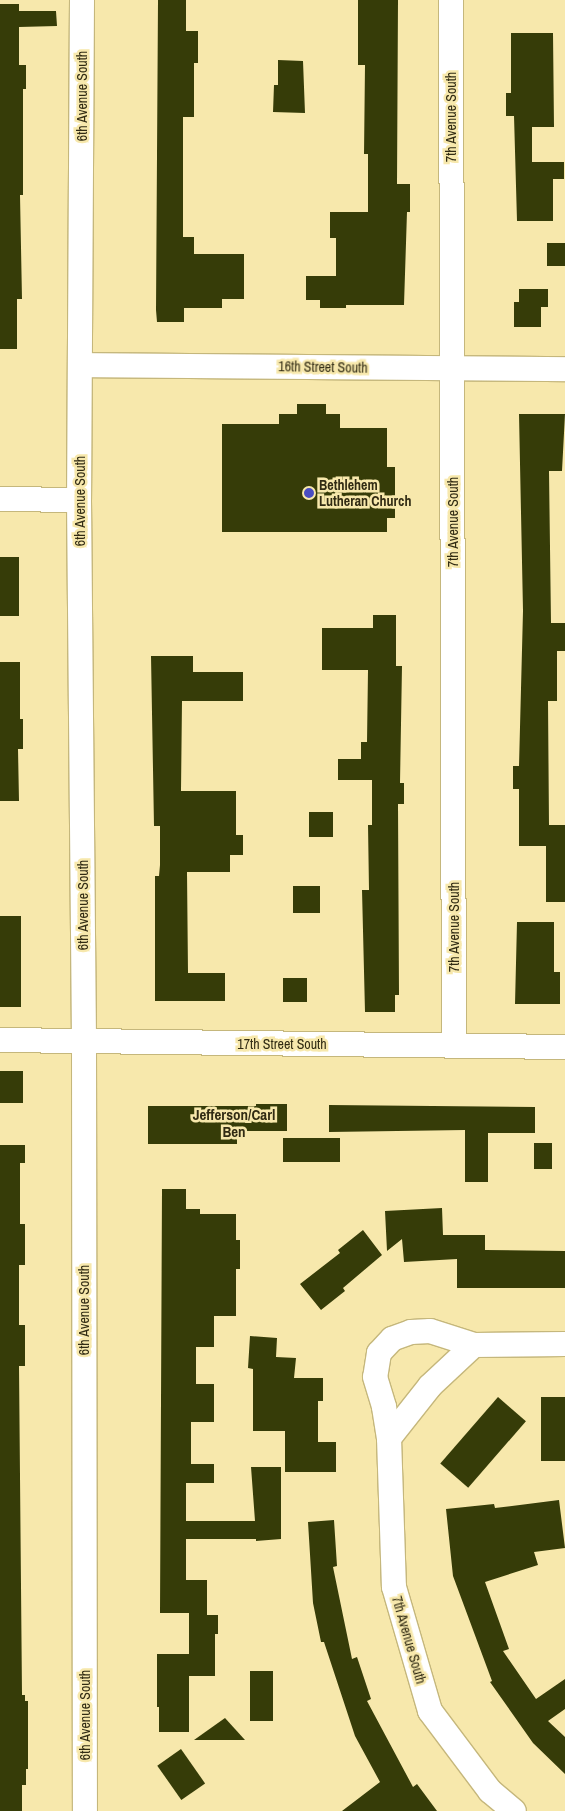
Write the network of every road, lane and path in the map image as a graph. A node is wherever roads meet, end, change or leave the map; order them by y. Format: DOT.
graph roads {
  1 [pos="82,0"];
  2 [pos="451,0"];
  3 [pos="82,365"];
  4 [pos="453,368"];
  5 [pos="565,369"];
  6 [pos="0,500"];
  7 [pos="80,500"];
  8 [pos="0,1040"];
  9 [pos="84,1043"];
  10 [pos="454,1045"];
  11 [pos="565,1047"];
  12 [pos="565,1344"];
  13 [pos="474,1345"];
  14 [pos="389,1438"];
  15 [pos="85,1811"];
  16 [pos="514,1811"];
  1 -- 3 [label="street, 6th Avenue South"];
  2 -- 4 [label="street, 7th Avenue South"];
  3 -- 4 [label="street, 16th Street South"];
  3 -- 7 [label="street, 6th Avenue South"];
  4 -- 5 [label="street, 16th Street South"];
  4 -- 10 [label="street, 7th Avenue South"];
  6 -- 7 [label="street"];
  7 -- 9 [label="street, 6th Avenue South"];
  8 -- 9 [label="street, 17th Street South"];
  9 -- 10 [label="street, 17th Street South"];
  9 -- 15 [label="street, 6th Avenue South"];
  10 -- 11 [label="street, 17th Street South"];
  12 -- 13 [label="street, 7th Avenue South"];
  13 -- 14 [label="street"];
  13 -- 14 [label="street, 7th Avenue South"];
  14 -- 16 [label="street, 7th Avenue South"];
}
